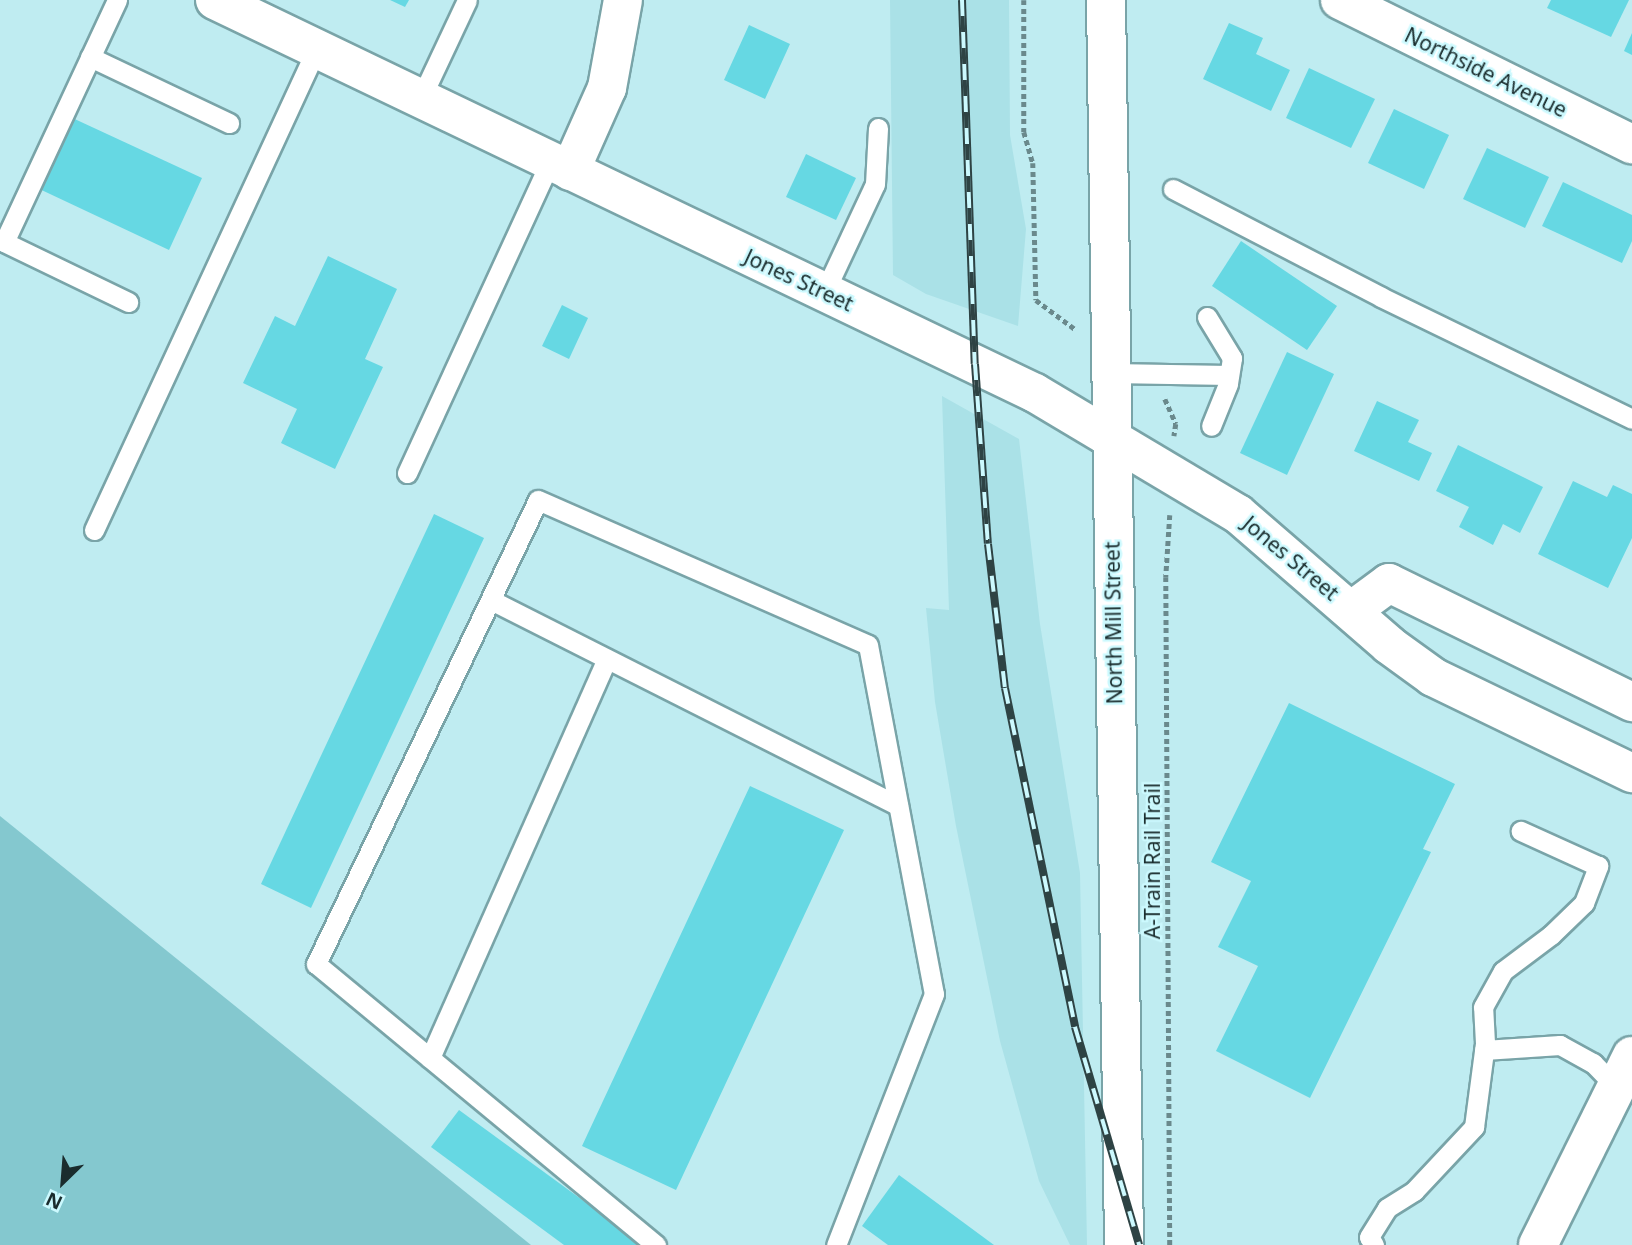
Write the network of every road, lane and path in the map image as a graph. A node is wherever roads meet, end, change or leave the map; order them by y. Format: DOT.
graph roads {
  1 [pos="117,0"];
  2 [pos="215,0"];
  3 [pos="467,0"];
  4 [pos="623,0"];
  5 [pos="1106,0"];
  6 [pos="1340,0"];
  7 [pos="316,50"];
  8 [pos="90,57"];
  9 [pos="420,100"];
  10 [pos="229,123"];
  11 [pos="878,128"];
  12 [pos="1632,144"];
  13 [pos="560,167"];
  14 [pos="1173,189"];
  15 [pos="2,241"];
  16 [pos="824,293"];
  17 [pos="128,302"];
  18 [pos="1207,317"];
  19 [pos="1111,373"];
  20 [pos="1229,375"];
  21 [pos="1632,419"];
  22 [pos="1211,426"];
  23 [pos="1112,441"];
  24 [pos="407,473"];
  25 [pos="1170,477"];
  26 [pos="94,530"];
  27 [pos="491,600"];
  28 [pos="1351,611"];
  29 [pos="607,659"];
  30 [pos="1632,702"];
  31 [pos="1632,773"];
  32 [pos="898,806"];
  33 [pos="1521,831"];
  34 [pos="1484,1050"];
  35 [pos="430,1058"];
  36 [pos="1626,1073"];
  37 [pos="656,1245"];
  38 [pos="836,1245"];
  39 [pos="1124,1245"];
  40 [pos="1170,1245"];
  41 [pos="1374,1245"];
  42 [pos="1538,1245"];
  1 -- 8 [label="lane"];
  2 -- 7 [label="street, Jones Street"];
  3 -- 9 [label="lane"];
  4 -- 13 [label="street"];
  5 -- 19 [label="street, North Mill Street"];
  6 -- 12 [label="street, Northside Avenue"];
  7 -- 9 [label="street, Jones Street"];
  7 -- 26 [label="lane"];
  8 -- 10 [label="lane"];
  8 -- 15 [label="lane"];
  9 -- 13 [label="street, Jones Street"];
  11 -- 16 [label="lane"];
  13 -- 16 [label="street, Jones Street"];
  13 -- 24 [label="lane"];
  14 -- 21 [label="lane"];
  15 -- 17 [label="lane"];
  16 -- 23 [label="street, Jones Street"];
  18 -- 20 [label="lane"];
  19 -- 20 [label="lane"];
  19 -- 23 [label="street, North Mill Street"];
  20 -- 22 [label="lane"];
  23 -- 25 [label="street, Jones Street"];
  23 -- 39 [label="street, North Mill Street"];
  25 -- 28 [label="street, Jones Street"];
  25 -- 40 [label="path, A-Train Rail Trail"];
  27 -- 29 [label="lane"];
  27 -- 32 [label="lane"];
  27 -- 35 [label="lane"];
  28 -- 30 [label="street, Jones Street"];
  28 -- 31 [label="street, Jones Street"];
  29 -- 32 [label="lane"];
  29 -- 35 [label="lane"];
  32 -- 38 [label="lane"];
  33 -- 34 [label="lane"];
  34 -- 36 [label="lane"];
  34 -- 41 [label="lane"];
  35 -- 37 [label="lane"];
  36 -- 42 [label="street"];
}
